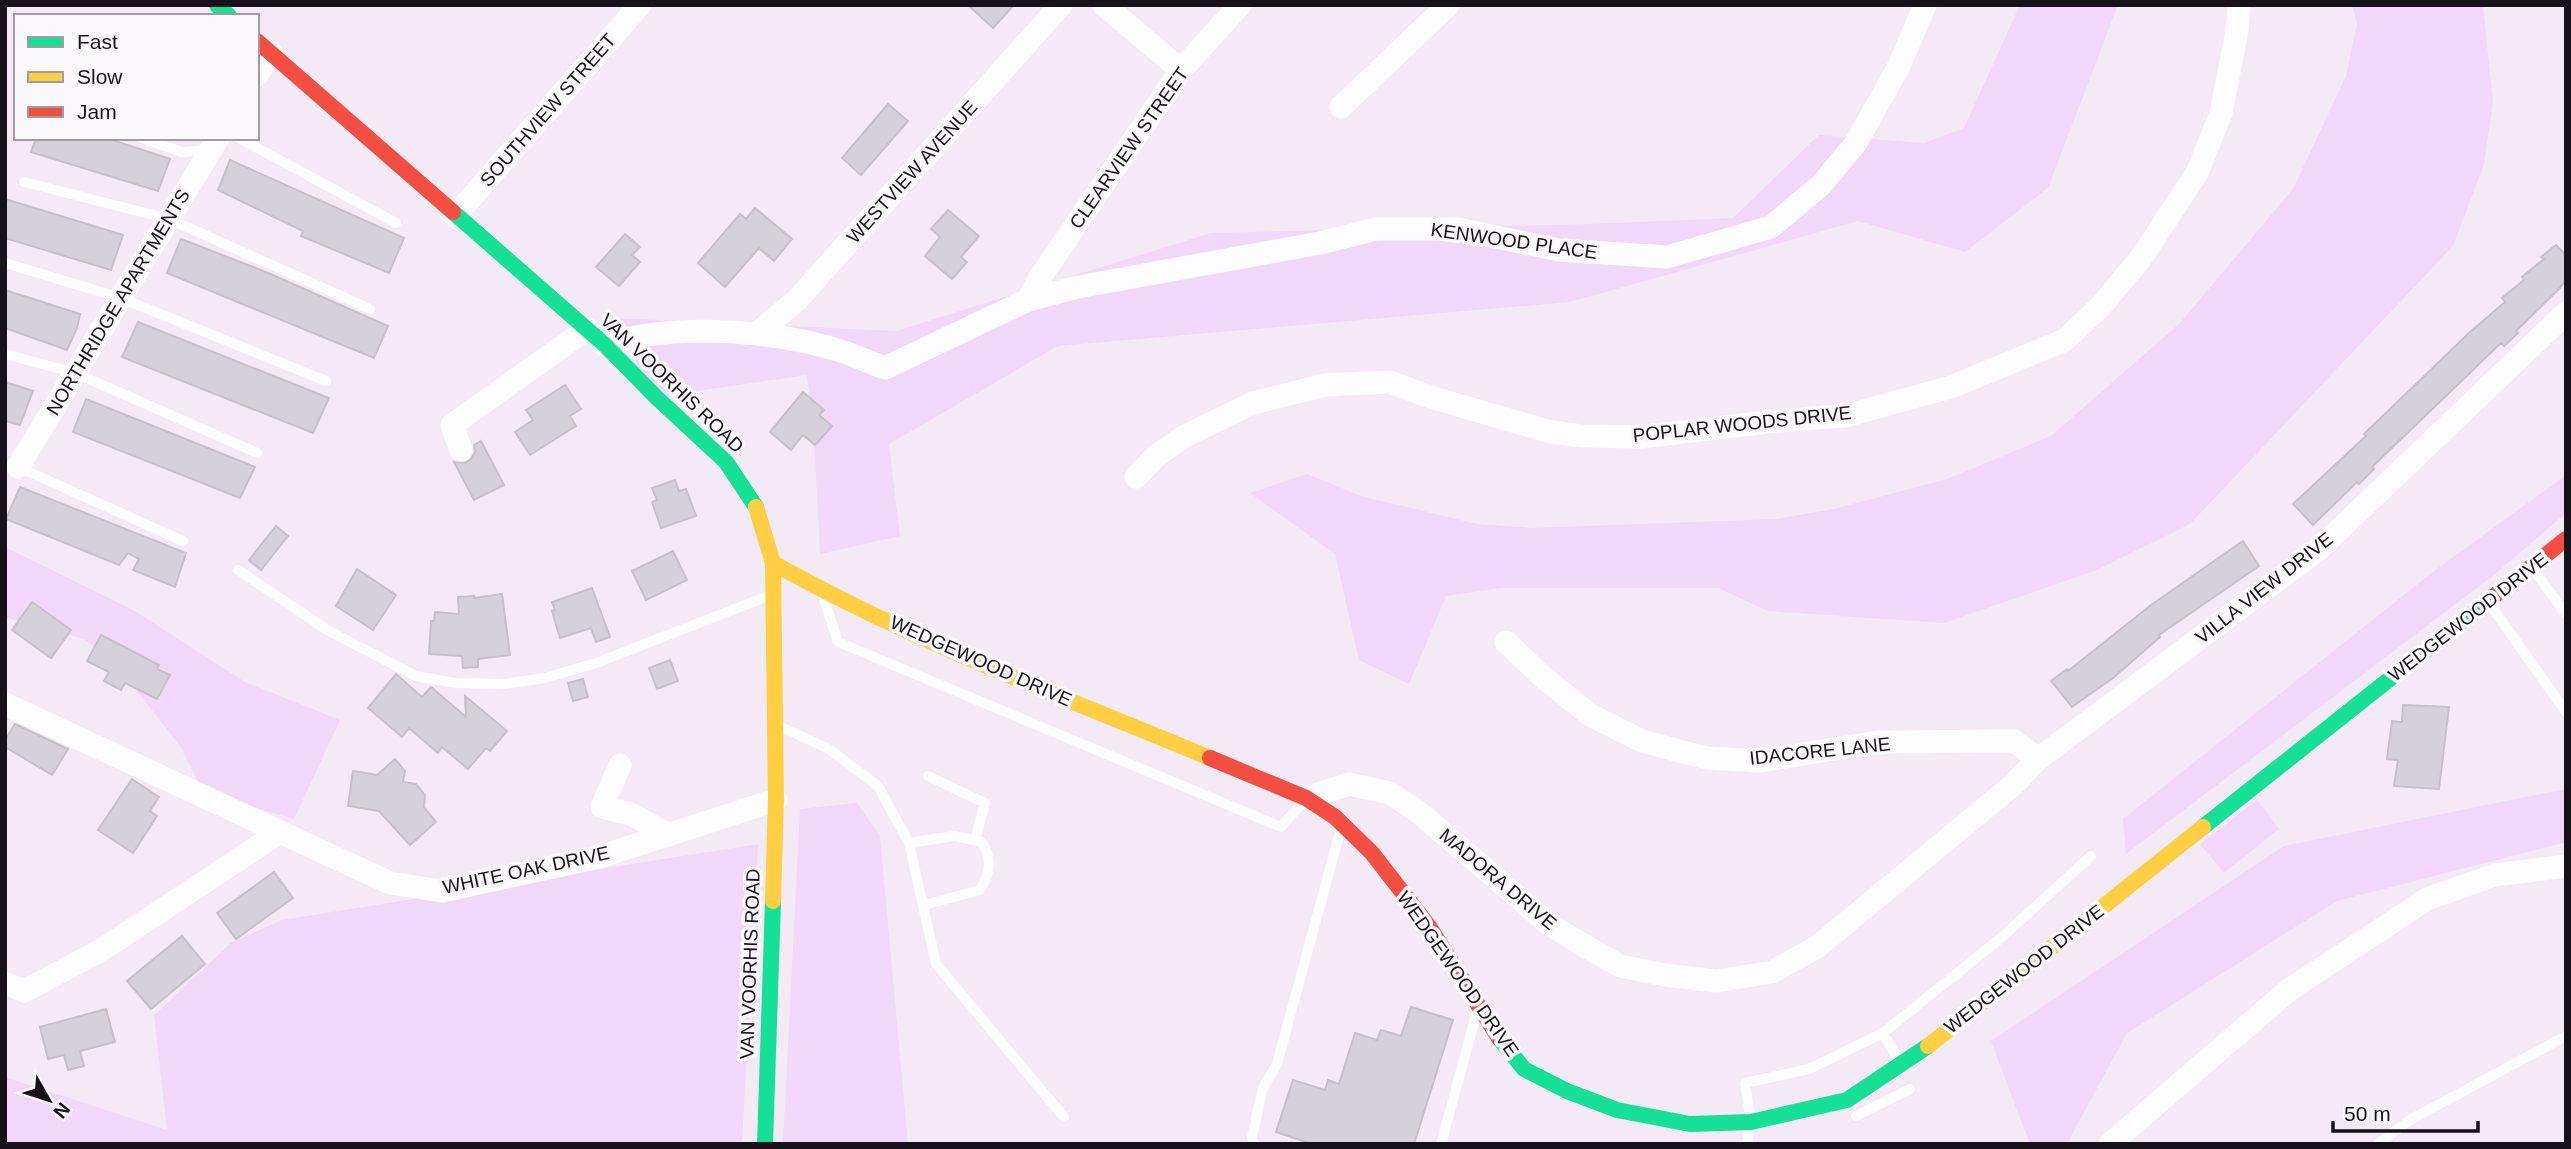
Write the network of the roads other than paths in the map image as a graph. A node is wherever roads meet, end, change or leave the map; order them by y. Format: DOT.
graph roads {
  1 [pos="640,5"];
  2 [pos="1061,5"];
  3 [pos="1104,5"];
  4 [pos="1240,5"];
  5 [pos="1448,5"];
  6 [pos="1925,5"];
  7 [pos="2239,5"];
  8 [pos="264,47"];
  9 [pos="259,67"];
  10 [pos="1181,70"];
  11 [pos="1340,107"];
  12 [pos="148,140"];
  13 [pos="243,140"];
  14 [pos="215,144"];
  15 [pos="24,182"];
  16 [pos="455,216"];
  17 [pos="169,219"];
  18 [pos="396,223"];
  19 [pos="5,263"];
  20 [pos="121,298"];
  21 [pos="1028,300"];
  22 [pos="370,309"];
  23 [pos="2566,313"];
  24 [pos="587,329"];
  25 [pos="758,333"];
  26 [pos="605,345"];
  27 [pos="5,354"];
  28 [pos="75,373"];
  29 [pos="326,381"];
  30 [pos="461,450"];
  31 [pos="257,453"];
  32 [pos="12,466"];
  33 [pos="1136,477"];
  34 [pos="2566,539"];
  35 [pos="183,541"];
  36 [pos="773,563"];
  37 [pos="2531,566"];
  38 [pos="238,570"];
  39 [pos="821,590"];
  40 [pos="773,594"];
  41 [pos="2488,601"];
  42 [pos="2566,614"];
  43 [pos="1506,642"];
  44 [pos="5,704"];
  45 [pos="2566,712"];
  46 [pos="776,725"];
  47 [pos="2038,759"];
  48 [pos="620,765"];
  49 [pos="928,776"];
  50 [pos="1306,799"];
  51 [pos="776,800"];
  52 [pos="1342,824"];
  53 [pos="280,832"];
  54 [pos="669,835"];
  55 [pos="975,840"];
  56 [pos="909,843"];
  57 [pos="2091,856"];
  58 [pos="2566,866"];
  59 [pos="924,905"];
  60 [pos="5,983"];
  61 [pos="1478,1006"];
  62 [pos="1883,1033"];
  63 [pos="2566,1036"];
  64 [pos="1902,1065"];
  65 [pos="1910,1088"];
  66 [pos="1861,1091"];
  67 [pos="1874,1107"];
  68 [pos="1856,1116"];
  69 [pos="1064,1117"];
  70 [pos="1751,1122"];
  71 [pos="765,1144"];
  72 [pos="1254,1144"];
  73 [pos="1441,1144"];
  74 [pos="1747,1144"];
  75 [pos="2110,1144"];
  76 [pos="2378,1144"];
  1 -- 16 [label="street, SOUTHVIEW STREET"];
  2 -- 25 [label="street, WESTVIEW AVENUE"];
  3 -- 10 [label="street"];
  4 -- 10 [label="street, CLEARVIEW STREET"];
  5 -- 11 [label="street"];
  6 -- 21 [label="street, KENWOOD PLACE"];
  7 -- 33 [label="street, POPLAR WOODS DRIVE"];
  8 -- 9 [label="street"];
  8 -- 16 [label="street, VAN VOORHIS ROAD"];
  10 -- 21 [label="street, CLEARVIEW STREET"];
  12 -- 14 [label="lane"];
  13 -- 18 [label="lane"];
  14 -- 17 [label="street, NORTHRIDGE APARTMENTS"];
  15 -- 17 [label="lane"];
  16 -- 24 [label="street, VAN VOORHIS ROAD"];
  17 -- 20 [label="street, NORTHRIDGE APARTMENTS"];
  17 -- 22 [label="lane"];
  19 -- 20 [label="lane"];
  20 -- 28 [label="street, NORTHRIDGE APARTMENTS"];
  20 -- 29 [label="lane"];
  21 -- 25 [label="street, KENWOOD PLACE"];
  23 -- 47 [label="street, VILLA VIEW DRIVE"];
  24 -- 26 [label="street, VAN VOORHIS ROAD"];
  24 -- 30 [label="street"];
  25 -- 26 [label="street, KENWOOD PLACE"];
  26 -- 36 [label="street, VAN VOORHIS ROAD"];
  27 -- 28 [label="lane"];
  28 -- 31 [label="lane"];
  28 -- 32 [label="street, NORTHRIDGE APARTMENTS"];
  32 -- 35 [label="lane"];
  34 -- 37 [label="street, WEDGEWOOD DRIVE"];
  36 -- 39 [label="street, WEDGEWOOD DRIVE"];
  36 -- 40 [label="street, VAN VOORHIS ROAD"];
  37 -- 41 [label="street, WEDGEWOOD DRIVE"];
  37 -- 42 [label="lane"];
  38 -- 40 [label="lane"];
  39 -- 50 [label="street, WEDGEWOOD DRIVE"];
  39 -- 50 [label="lane"];
  40 -- 46 [label="street, VAN VOORHIS ROAD"];
  41 -- 45 [label="lane"];
  41 -- 64 [label="street, WEDGEWOOD DRIVE"];
  43 -- 47 [label="street, IDACORE LANE"];
  44 -- 53 [label="street, WHITE OAK DRIVE"];
  46 -- 51 [label="street, VAN VOORHIS ROAD"];
  46 -- 56 [label="lane"];
  47 -- 50 [label="street, MADORA DRIVE"];
  48 -- 54 [label="street"];
  49 -- 55 [label="lane"];
  50 -- 52 [label="street, WEDGEWOOD DRIVE"];
  51 -- 54 [label="street, WHITE OAK DRIVE"];
  51 -- 71 [label="street, VAN VOORHIS ROAD"];
  52 -- 61 [label="street, WEDGEWOOD DRIVE"];
  52 -- 72 [label="lane"];
  53 -- 54 [label="street, WHITE OAK DRIVE"];
  53 -- 60 [label="street"];
  55 -- 56 [label="lane"];
  55 -- 59 [label="lane"];
  56 -- 59 [label="lane"];
  57 -- 62 [label="lane"];
  58 -- 75 [label="street"];
  59 -- 69 [label="lane"];
  61 -- 70 [label="street, WEDGEWOOD DRIVE"];
  61 -- 73 [label="lane"];
  62 -- 64 [label="lane"];
  62 -- 70 [label="lane"];
  63 -- 76 [label="lane"];
  64 -- 66 [label="street, WEDGEWOOD DRIVE"];
  65 -- 67 [label="lane"];
  66 -- 67 [label="lane"];
  66 -- 70 [label="street, WEDGEWOOD DRIVE"];
  67 -- 68 [label="lane"];
  70 -- 74 [label="lane"];
}
